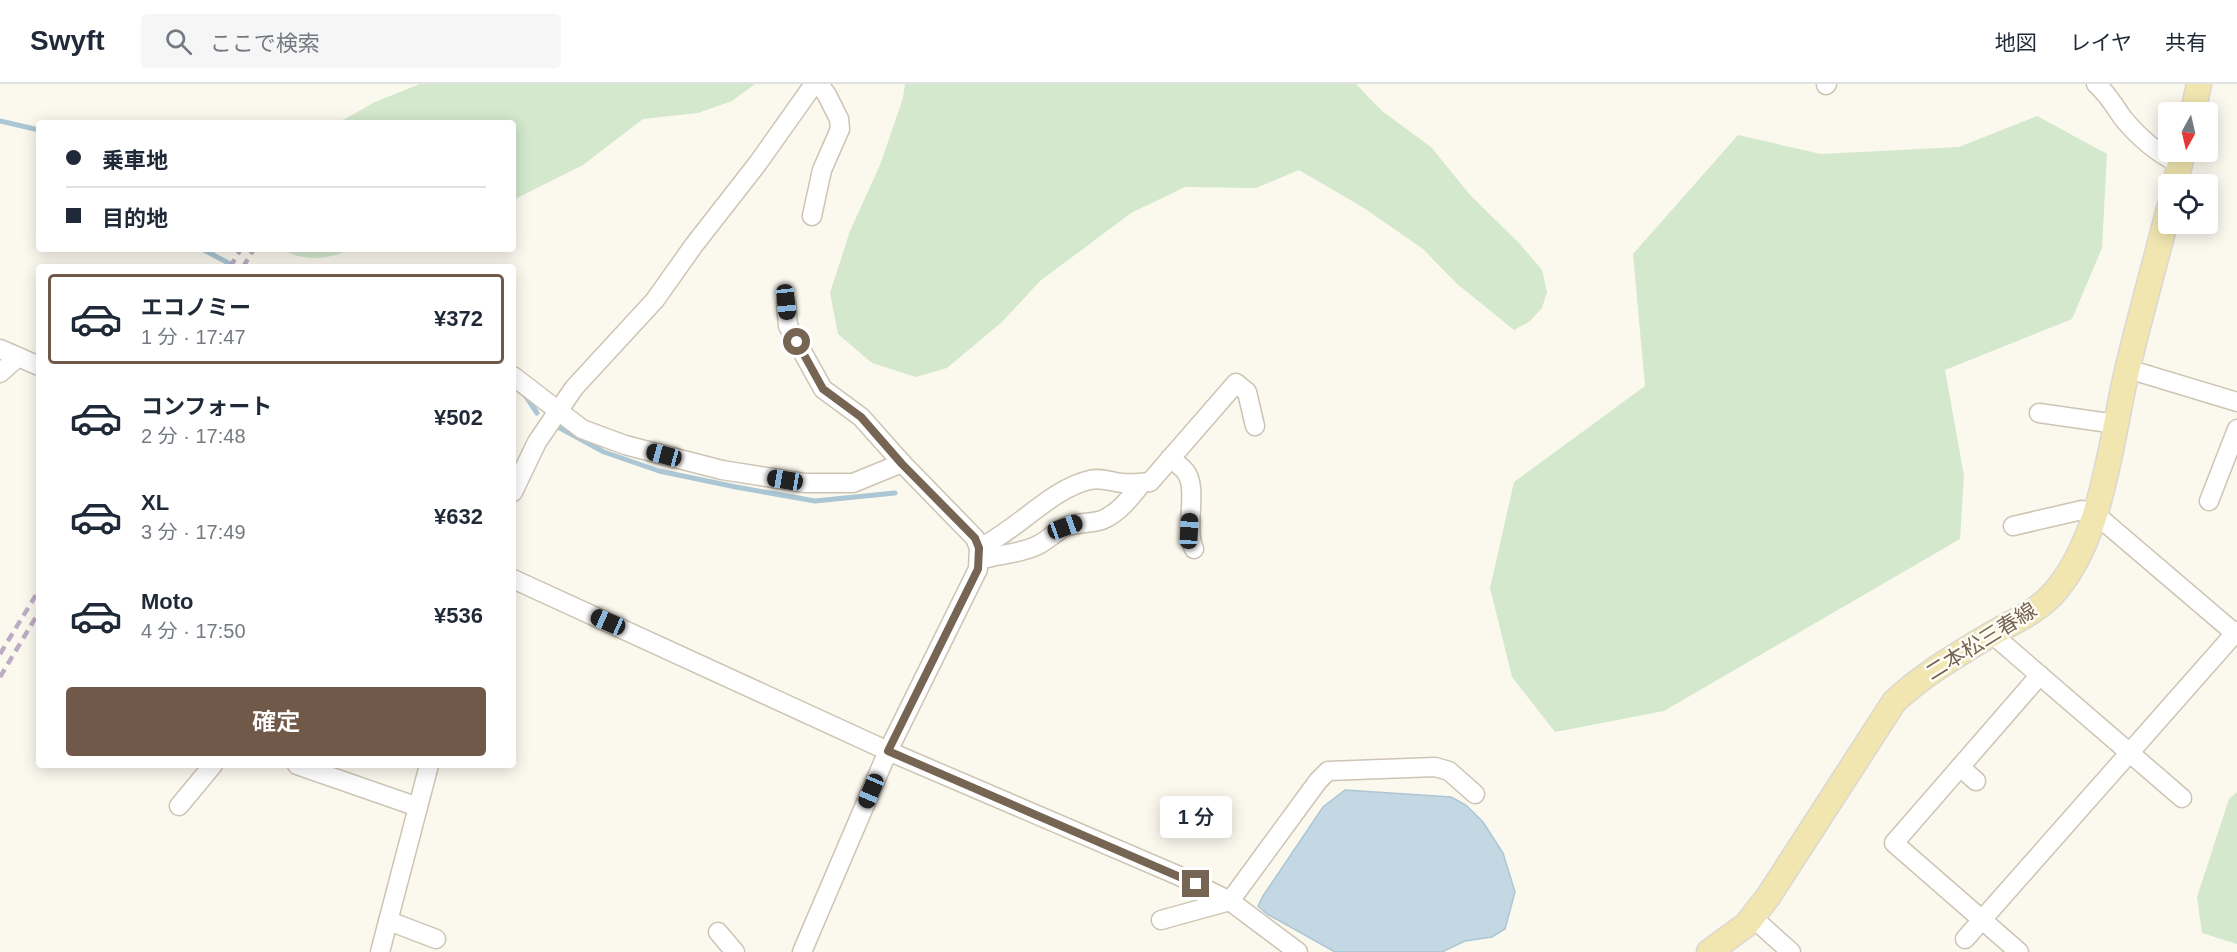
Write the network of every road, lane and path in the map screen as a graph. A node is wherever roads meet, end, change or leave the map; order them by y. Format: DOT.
graph roads {
  1 [pos="816,84"];
  2 [pos="2096,84"];
  3 [pos="2199,84"];
  4 [pos="2195,102"];
  5 [pos="2179,167"];
  6 [pos="812,216"];
  7 [pos="2162,234"];
  8 [pos="786,302"];
  9 [pos="0,349"];
  10 [pos="18,357"];
  11 [pos="36,365"];
  12 [pos="2128,369"];
  13 [pos="0,373"];
  14 [pos="516,378"];
  15 [pos="2237,402"];
  16 [pos="559,410"];
  17 [pos="2039,412"];
  18 [pos="2116,424"];
  19 [pos="1255,426"];
  20 [pos="2237,429"];
  21 [pos="1170,458"];
  22 [pos="902,464"];
  23 [pos="1142,483"];
  24 [pos="516,486"];
  25 [pos="2209,501"];
  26 [pos="2094,513"];
  27 [pos="2013,526"];
  28 [pos="1194,549"];
  29 [pos="979,554"];
  30 [pos="516,580"];
  31 [pos="2236,633"];
  32 [pos="1992,634"];
  33 [pos="2040,675"];
  34 [pos="888,751"];
  35 [pos="2130,753"];
  36 [pos="1960,767"];
  37 [pos="211,768"];
  38 [pos="306,768"];
  39 [pos="428,768"];
  40 [pos="1976,781"];
  41 [pos="1475,794"];
  42 [pos="2182,798"];
  43 [pos="179,806"];
  44 [pos="418,807"];
  45 [pos="1230,902"];
  46 [pos="1752,917"];
  47 [pos="1983,919"];
  48 [pos="1161,920"];
  49 [pos="389,921"];
  50 [pos="718,932"];
  51 [pos="436,939"];
  52 [pos="1965,939"];
  53 [pos="381,952"];
  54 [pos="735,952"];
  55 [pos="802,952"];
  56 [pos="1298,952"];
  57 [pos="1709,952"];
  58 [pos="1791,952"];
  59 [pos="2019,952"];
  1 -- 6 [label="street"];
  1 -- 16 [label="street"];
  2 -- 5 [label="street"];
  3 -- 4 [label="main road"];
  7 -- 12 [label="main road, 二本松三春線"];
  8 -- 22 [label="street"];
  9 -- 10 [label="street"];
  10 -- 11 [label="street"];
  10 -- 13 [label="street"];
  12 -- 15 [label="street"];
  12 -- 18 [label="main road, 二本松三春線"];
  14 -- 16 [label="street"];
  16 -- 22 [label="street"];
  16 -- 24 [label="street"];
  17 -- 18 [label="street"];
  18 -- 26 [label="main road, 二本松三春線"];
  19 -- 21 [label="street"];
  20 -- 25 [label="street"];
  21 -- 23 [label="street"];
  21 -- 28 [label="street"];
  22 -- 29 [label="street"];
  23 -- 29 [label="street"];
  23 -- 29 [label="street"];
  26 -- 27 [label="street"];
  26 -- 31 [label="street"];
  26 -- 32 [label="main road, 二本松三春線"];
  29 -- 34 [label="street"];
  30 -- 34 [label="street"];
  31 -- 35 [label="street"];
  32 -- 33 [label="street"];
  32 -- 46 [label="main road, 二本松三春線"];
  33 -- 35 [label="street"];
  33 -- 36 [label="street"];
  34 -- 45 [label="street"];
  34 -- 55 [label="street"];
  35 -- 42 [label="street"];
  35 -- 47 [label="street"];
  36 -- 40 [label="street"];
  36 -- 47 [label="street"];
  37 -- 43 [label="street"];
  38 -- 44 [label="street"];
  39 -- 44 [label="street"];
  41 -- 45 [label="street"];
  44 -- 49 [label="street"];
  45 -- 48 [label="street"];
  45 -- 56 [label="street"];
  46 -- 57 [label="main road, 二本松三春線"];
  46 -- 58 [label="street"];
  47 -- 52 [label="street"];
  47 -- 59 [label="street"];
  49 -- 51 [label="street"];
  49 -- 53 [label="street"];
  50 -- 54 [label="street"];
}
